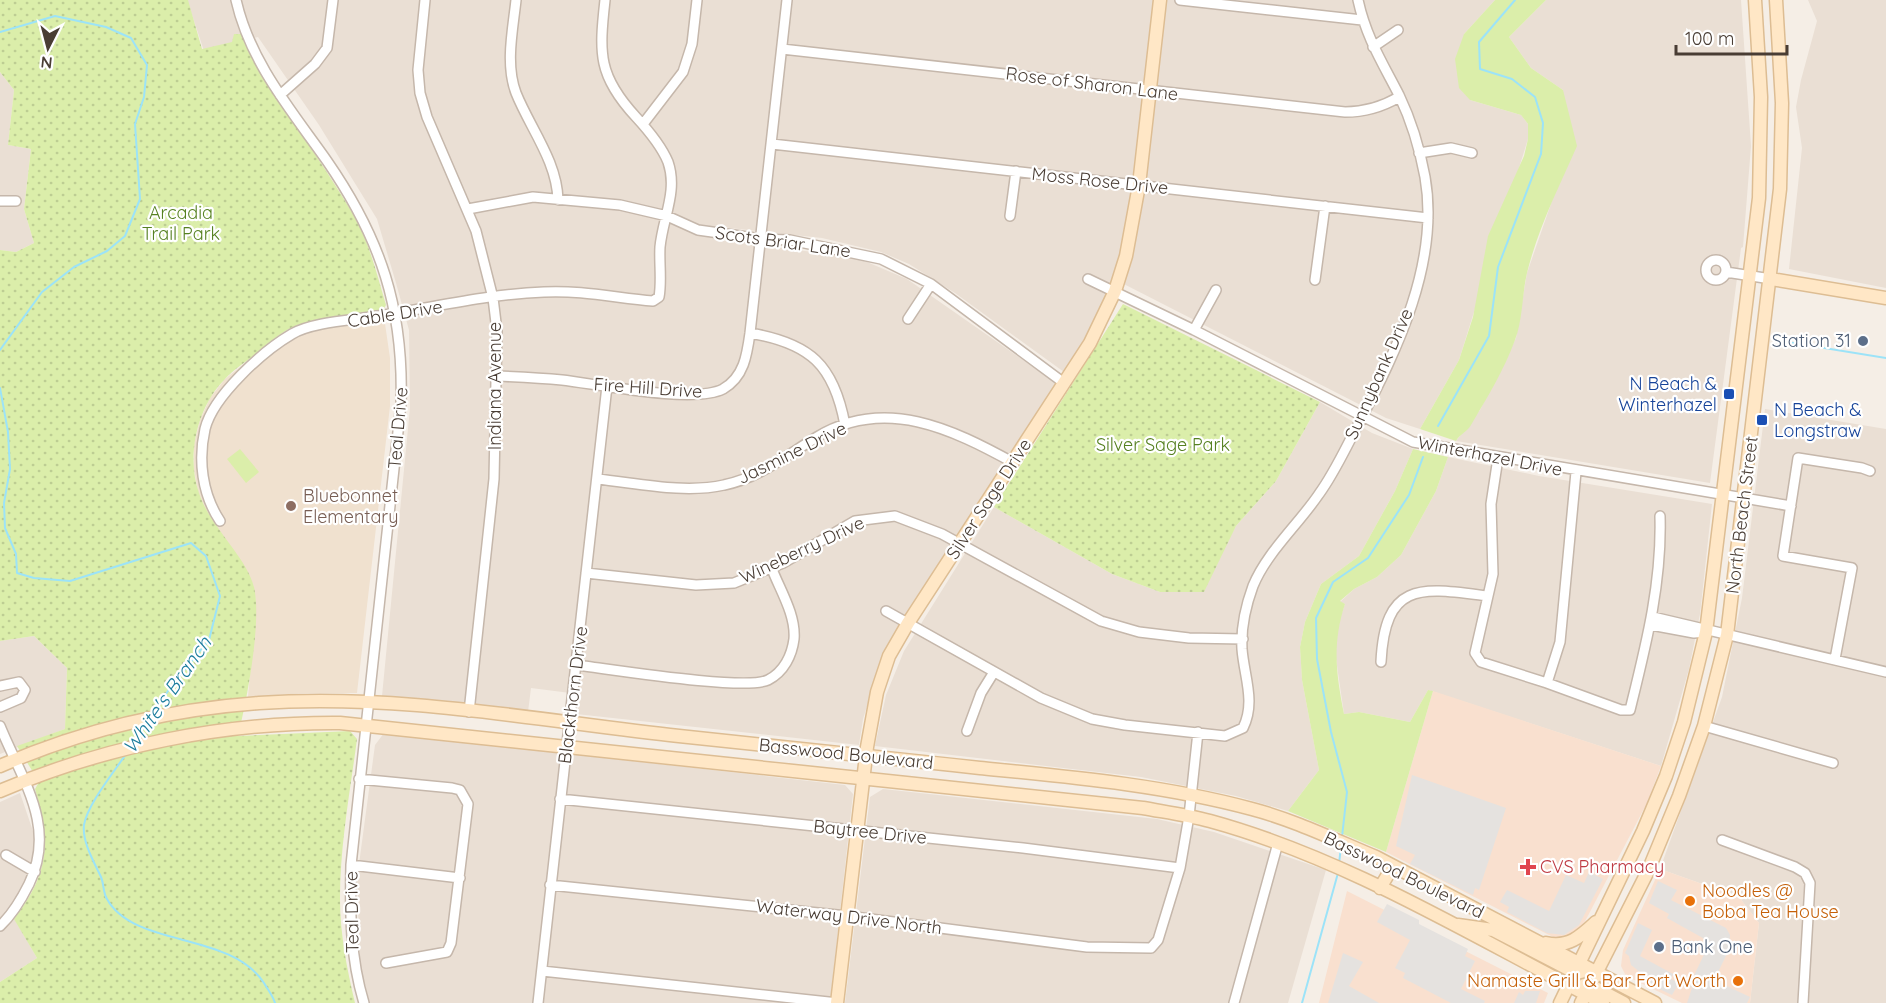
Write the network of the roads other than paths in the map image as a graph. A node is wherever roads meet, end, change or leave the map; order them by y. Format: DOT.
graph roads {
  1 [pos="236,0"];
  2 [pos="333,0"];
  3 [pos="425,0"];
  4 [pos="516,0"];
  5 [pos="606,0"];
  6 [pos="697,0"];
  7 [pos="788,0"];
  8 [pos="1160,0"];
  9 [pos="1180,0"];
  10 [pos="1358,0"];
  11 [pos="1755,0"];
  12 [pos="1776,0"];
  13 [pos="1362,20"];
  14 [pos="1398,30"];
  15 [pos="1373,47"];
  16 [pos="782,49"];
  17 [pos="1150,91"];
  18 [pos="280,94"];
  19 [pos="1399,97"];
  20 [pos="1782,113"];
  21 [pos="1761,114"];
  22 [pos="642,124"];
  23 [pos="1762,128"];
  24 [pos="1782,128"];
  25 [pos="772,144"];
  26 [pos="1419,153"];
  27 [pos="1472,153"];
  28 [pos="1016,171"];
  29 [pos="1139,185"];
  30 [pos="558,200"];
  31 [pos="0,201"];
  32 [pos="16,201"];
  33 [pos="1325,206"];
  34 [pos="468,209"];
  35 [pos="667,216"];
  36 [pos="1010,216"];
  37 [pos="1428,218"];
  38 [pos="762,239"];
  39 [pos="1726,272"];
  40 [pos="1750,276"];
  41 [pos="1088,279"];
  42 [pos="1771,279"];
  43 [pos="1316,280"];
  44 [pos="931,284"];
  45 [pos="1216,290"];
  46 [pos="1114,291"];
  47 [pos="493,298"];
  48 [pos="1886,298"];
  49 [pos="396,313"];
  50 [pos="908,319"];
  51 [pos="1194,330"];
  52 [pos="750,333"];
  53 [pos="497,376"];
  54 [pos="1064,383"];
  55 [pos="608,386"];
  56 [pos="1361,418"];
  57 [pos="845,425"];
  58 [pos="1498,458"];
  59 [pos="1014,463"];
  60 [pos="1870,471"];
  61 [pos="1576,472"];
  62 [pos="597,479"];
  63 [pos="1724,496"];
  64 [pos="1744,500"];
  65 [pos="1791,506"];
  66 [pos="1660,516"];
  67 [pos="220,521"];
  68 [pos="960,546"];
  69 [pos="772,569"];
  70 [pos="586,573"];
  71 [pos="1488,596"];
  72 [pos="886,611"];
  73 [pos="1652,621"];
  74 [pos="908,624"];
  75 [pos="1706,632"];
  76 [pos="1727,635"];
  77 [pos="1243,639"];
  78 [pos="1835,659"];
  79 [pos="1381,662"];
  80 [pos="576,665"];
  81 [pos="994,672"];
  82 [pos="1886,672"];
  83 [pos="1547,682"];
  84 [pos="0,686"];
  85 [pos="367,703"];
  86 [pos="0,707"];
  87 [pos="469,712"];
  88 [pos="570,723"];
  89 [pos="365,725"];
  90 [pos="0,726"];
  91 [pos="1704,726"];
  92 [pos="967,731"];
  93 [pos="1198,732"];
  94 [pos="567,747"];
  95 [pos="865,756"];
  96 [pos="14,760"];
  97 [pos="1833,763"];
  98 [pos="0,766"];
  99 [pos="359,778"];
  100 [pos="862,778"];
  101 [pos="24,780"];
  102 [pos="1662,784"];
  103 [pos="1681,789"];
  104 [pos="0,791"];
  105 [pos="1191,795"];
  106 [pos="560,799"];
  107 [pos="1189,816"];
  108 [pos="856,830"];
  109 [pos="1722,840"];
  110 [pos="1278,843"];
  111 [pos="6,855"];
  112 [pos="351,865"];
  113 [pos="1393,866"];
  114 [pos="1180,868"];
  115 [pos="35,872"];
  116 [pos="460,878"];
  117 [pos="550,885"];
  118 [pos="1380,888"];
  119 [pos="1603,915"];
  120 [pos="847,916"];
  121 [pos="1447,923"];
  122 [pos="0,926"];
  123 [pos="1536,941"];
  124 [pos="386,963"];
  125 [pos="1577,968"];
  126 [pos="542,971"];
  127 [pos="1597,973"];
  128 [pos="1568,985"];
  129 [pos="1585,994"];
  130 [pos="364,1003"];
  131 [pos="538,1003"];
  132 [pos="837,1003"];
  133 [pos="1234,1003"];
  134 [pos="1560,1003"];
  135 [pos="1603,1003"];
  136 [pos="1624,1003"];
  137 [pos="1655,1003"];
  138 [pos="1803,1003"];
  1 -- 18 [label="street, Teal Drive"];
  2 -- 18 [label="street"];
  3 -- 34 [label="street, Indiana Avenue"];
  4 -- 30 [label="street"];
  5 -- 22 [label="street"];
  6 -- 22 [label="street"];
  7 -- 16 [label="street, Fire Hill Drive"];
  8 -- 17 [label="main road, Silver Sage Drive"];
  9 -- 13 [label="street"];
  10 -- 13 [label="street, Sunnybank Drive"];
  11 -- 21 [label="main road, North Beach Street"];
  12 -- 20 [label="main road, North Beach Street"];
  13 -- 15 [label="street, Sunnybank Drive"];
  14 -- 15 [label="street"];
  15 -- 19 [label="street, Sunnybank Drive"];
  16 -- 17 [label="street, Rose of Sharon Lane"];
  16 -- 25 [label="street, Fire Hill Drive"];
  17 -- 19 [label="street, Rose of Sharon Lane"];
  17 -- 29 [label="main road, Silver Sage Drive"];
  18 -- 49 [label="street, Teal Drive"];
  19 -- 26 [label="street, Sunnybank Drive"];
  20 -- 21 [label="main road"];
  20 -- 24 [label="main road, North Beach Street"];
  21 -- 23 [label="main road, North Beach Street"];
  22 -- 35 [label="street"];
  23 -- 24 [label="main road"];
  23 -- 40 [label="main road, North Beach Street"];
  24 -- 42 [label="main road, North Beach Street"];
  25 -- 28 [label="street, Moss Rose Drive"];
  25 -- 38 [label="street, Fire Hill Drive"];
  26 -- 27 [label="street"];
  26 -- 37 [label="street, Sunnybank Drive"];
  28 -- 29 [label="street, Moss Rose Drive"];
  28 -- 36 [label="street"];
  29 -- 33 [label="street, Moss Rose Drive"];
  29 -- 46 [label="main road, Silver Sage Drive"];
  30 -- 34 [label="street, Scots Briar Lane"];
  30 -- 35 [label="street, Scots Briar Lane"];
  31 -- 32 [label="street"];
  33 -- 37 [label="street, Moss Rose Drive"];
  33 -- 43 [label="street"];
  34 -- 47 [label="street, Indiana Avenue"];
  35 -- 38 [label="street, Scots Briar Lane"];
  35 -- 47 [label="street, Cable Drive"];
  37 -- 56 [label="street, Sunnybank Drive"];
  38 -- 44 [label="street, Scots Briar Lane"];
  38 -- 52 [label="street, Fire Hill Drive"];
  39 -- 40 [label="street"];
  40 -- 42 [label="street"];
  40 -- 63 [label="main road, North Beach Street"];
  41 -- 46 [label="street, Winterhazel Drive"];
  42 -- 48 [label="main road"];
  42 -- 64 [label="main road, North Beach Street"];
  44 -- 50 [label="street"];
  44 -- 54 [label="street, Scots Briar Lane"];
  45 -- 51 [label="street"];
  46 -- 51 [label="street, Winterhazel Drive"];
  46 -- 54 [label="main road, Silver Sage Drive"];
  47 -- 49 [label="street, Cable Drive"];
  47 -- 53 [label="street, Indiana Avenue"];
  49 -- 67 [label="street, Cable Drive"];
  49 -- 85 [label="street, Teal Drive"];
  51 -- 56 [label="street, Winterhazel Drive"];
  52 -- 55 [label="street, Fire Hill Drive"];
  52 -- 57 [label="street"];
  53 -- 55 [label="street, Fire Hill Drive"];
  53 -- 87 [label="street, Indiana Avenue"];
  54 -- 59 [label="main road, Silver Sage Drive"];
  55 -- 62 [label="street, Blackthorn Drive"];
  56 -- 58 [label="street, Winterhazel Drive"];
  56 -- 77 [label="street, Sunnybank Drive"];
  57 -- 59 [label="street, Jasmine Drive"];
  57 -- 62 [label="street, Jasmine Drive"];
  58 -- 61 [label="street, Winterhazel Drive"];
  58 -- 71 [label="street"];
  59 -- 68 [label="main road, Silver Sage Drive"];
  60 -- 65 [label="street"];
  61 -- 63 [label="street, Winterhazel Drive"];
  61 -- 83 [label="street"];
  62 -- 70 [label="street, Blackthorn Drive"];
  63 -- 64 [label="street, Winterhazel Drive"];
  63 -- 75 [label="main road, North Beach Street"];
  64 -- 65 [label="street, Winterhazel Drive"];
  64 -- 76 [label="main road, North Beach Street"];
  65 -- 78 [label="street"];
  66 -- 73 [label="street"];
  68 -- 69 [label="street, Wineberry Drive"];
  68 -- 74 [label="main road, Silver Sage Drive"];
  68 -- 77 [label="street, Wineberry Drive"];
  69 -- 70 [label="street, Wineberry Drive"];
  69 -- 80 [label="street"];
  70 -- 80 [label="street, Blackthorn Drive"];
  71 -- 79 [label="street"];
  71 -- 83 [label="street"];
  72 -- 74 [label="street"];
  73 -- 75 [label="street"];
  73 -- 83 [label="street"];
  74 -- 81 [label="street"];
  74 -- 95 [label="main road, Silver Sage Drive"];
  75 -- 76 [label="street"];
  75 -- 102 [label="main road, North Beach Street"];
  76 -- 78 [label="street"];
  76 -- 91 [label="main road, North Beach Street"];
  77 -- 93 [label="street, Sunnybank Drive"];
  78 -- 82 [label="street"];
  80 -- 88 [label="street, Blackthorn Drive"];
  81 -- 92 [label="street"];
  81 -- 93 [label="street"];
  84 -- 86 [label="street"];
  85 -- 87 [label="main road, Basswood Boulevard"];
  85 -- 89 [label="street, Teal Drive"];
  85 -- 96 [label="main road, Basswood Boulevard"];
  87 -- 88 [label="main road, Basswood Boulevard"];
  88 -- 94 [label="street, Blackthorn Drive"];
  88 -- 95 [label="main road, Basswood Boulevard"];
  89 -- 94 [label="main road, Basswood Boulevard"];
  89 -- 99 [label="street, Teal Drive"];
  89 -- 101 [label="main road, Basswood Boulevard"];
  90 -- 96 [label="street"];
  91 -- 97 [label="street"];
  91 -- 103 [label="main road, North Beach Street"];
  93 -- 105 [label="street"];
  94 -- 100 [label="main road, Basswood Boulevard"];
  94 -- 106 [label="street, Blackthorn Drive"];
  95 -- 100 [label="main road, Silver Sage Drive"];
  95 -- 105 [label="main road, Basswood Boulevard"];
  96 -- 98 [label="main road, Basswood Boulevard"];
  96 -- 101 [label="street"];
  99 -- 112 [label="street, Teal Drive"];
  99 -- 116 [label="street"];
  100 -- 107 [label="main road, Basswood Boulevard"];
  100 -- 108 [label="main road, Silver Sage Drive"];
  101 -- 104 [label="main road, Basswood Boulevard"];
  101 -- 115 [label="street"];
  102 -- 103 [label="main road"];
  102 -- 119 [label="main road, North Beach Street"];
  103 -- 127 [label="main road, North Beach Street"];
  105 -- 107 [label="street"];
  105 -- 113 [label="main road, Basswood Boulevard"];
  106 -- 108 [label="street, Baytree Drive"];
  106 -- 117 [label="street, Blackthorn Drive"];
  107 -- 110 [label="main road, Basswood Boulevard"];
  107 -- 114 [label="street"];
  108 -- 114 [label="street, Baytree Drive"];
  108 -- 120 [label="main road, Silver Sage Drive"];
  109 -- 138 [label="street"];
  110 -- 118 [label="main road, Basswood Boulevard"];
  110 -- 133 [label="street"];
  111 -- 115 [label="street"];
  112 -- 116 [label="street"];
  112 -- 130 [label="street, Teal Drive"];
  113 -- 118 [label="main road"];
  113 -- 123 [label="main road, Basswood Boulevard"];
  114 -- 120 [label="street, Waterway Drive North"];
  115 -- 122 [label="street"];
  116 -- 124 [label="street"];
  117 -- 120 [label="street, Waterway Drive North"];
  117 -- 126 [label="street, Blackthorn Drive"];
  118 -- 121 [label="main road, Basswood Boulevard"];
  119 -- 123 [label="main road"];
  119 -- 125 [label="main road, North Beach Street"];
  120 -- 132 [label="main road, Silver Sage Drive"];
  121 -- 125 [label="main road"];
  121 -- 128 [label="main road, Basswood Boulevard"];
  123 -- 125 [label="main road, Basswood Boulevard"];
  125 -- 127 [label="main road, Basswood Boulevard"];
  125 -- 128 [label="main road, North Beach Street"];
  126 -- 131 [label="street, Blackthorn Drive"];
  126 -- 132 [label="street"];
  127 -- 129 [label="main road, North Beach Street"];
  127 -- 137 [label="main road, Basswood Boulevard"];
  128 -- 129 [label="main road, Basswood Boulevard"];
  128 -- 134 [label="main road, North Beach Street"];
  129 -- 135 [label="main road, Basswood Boulevard"];
  129 -- 136 [label="main road"];
}
